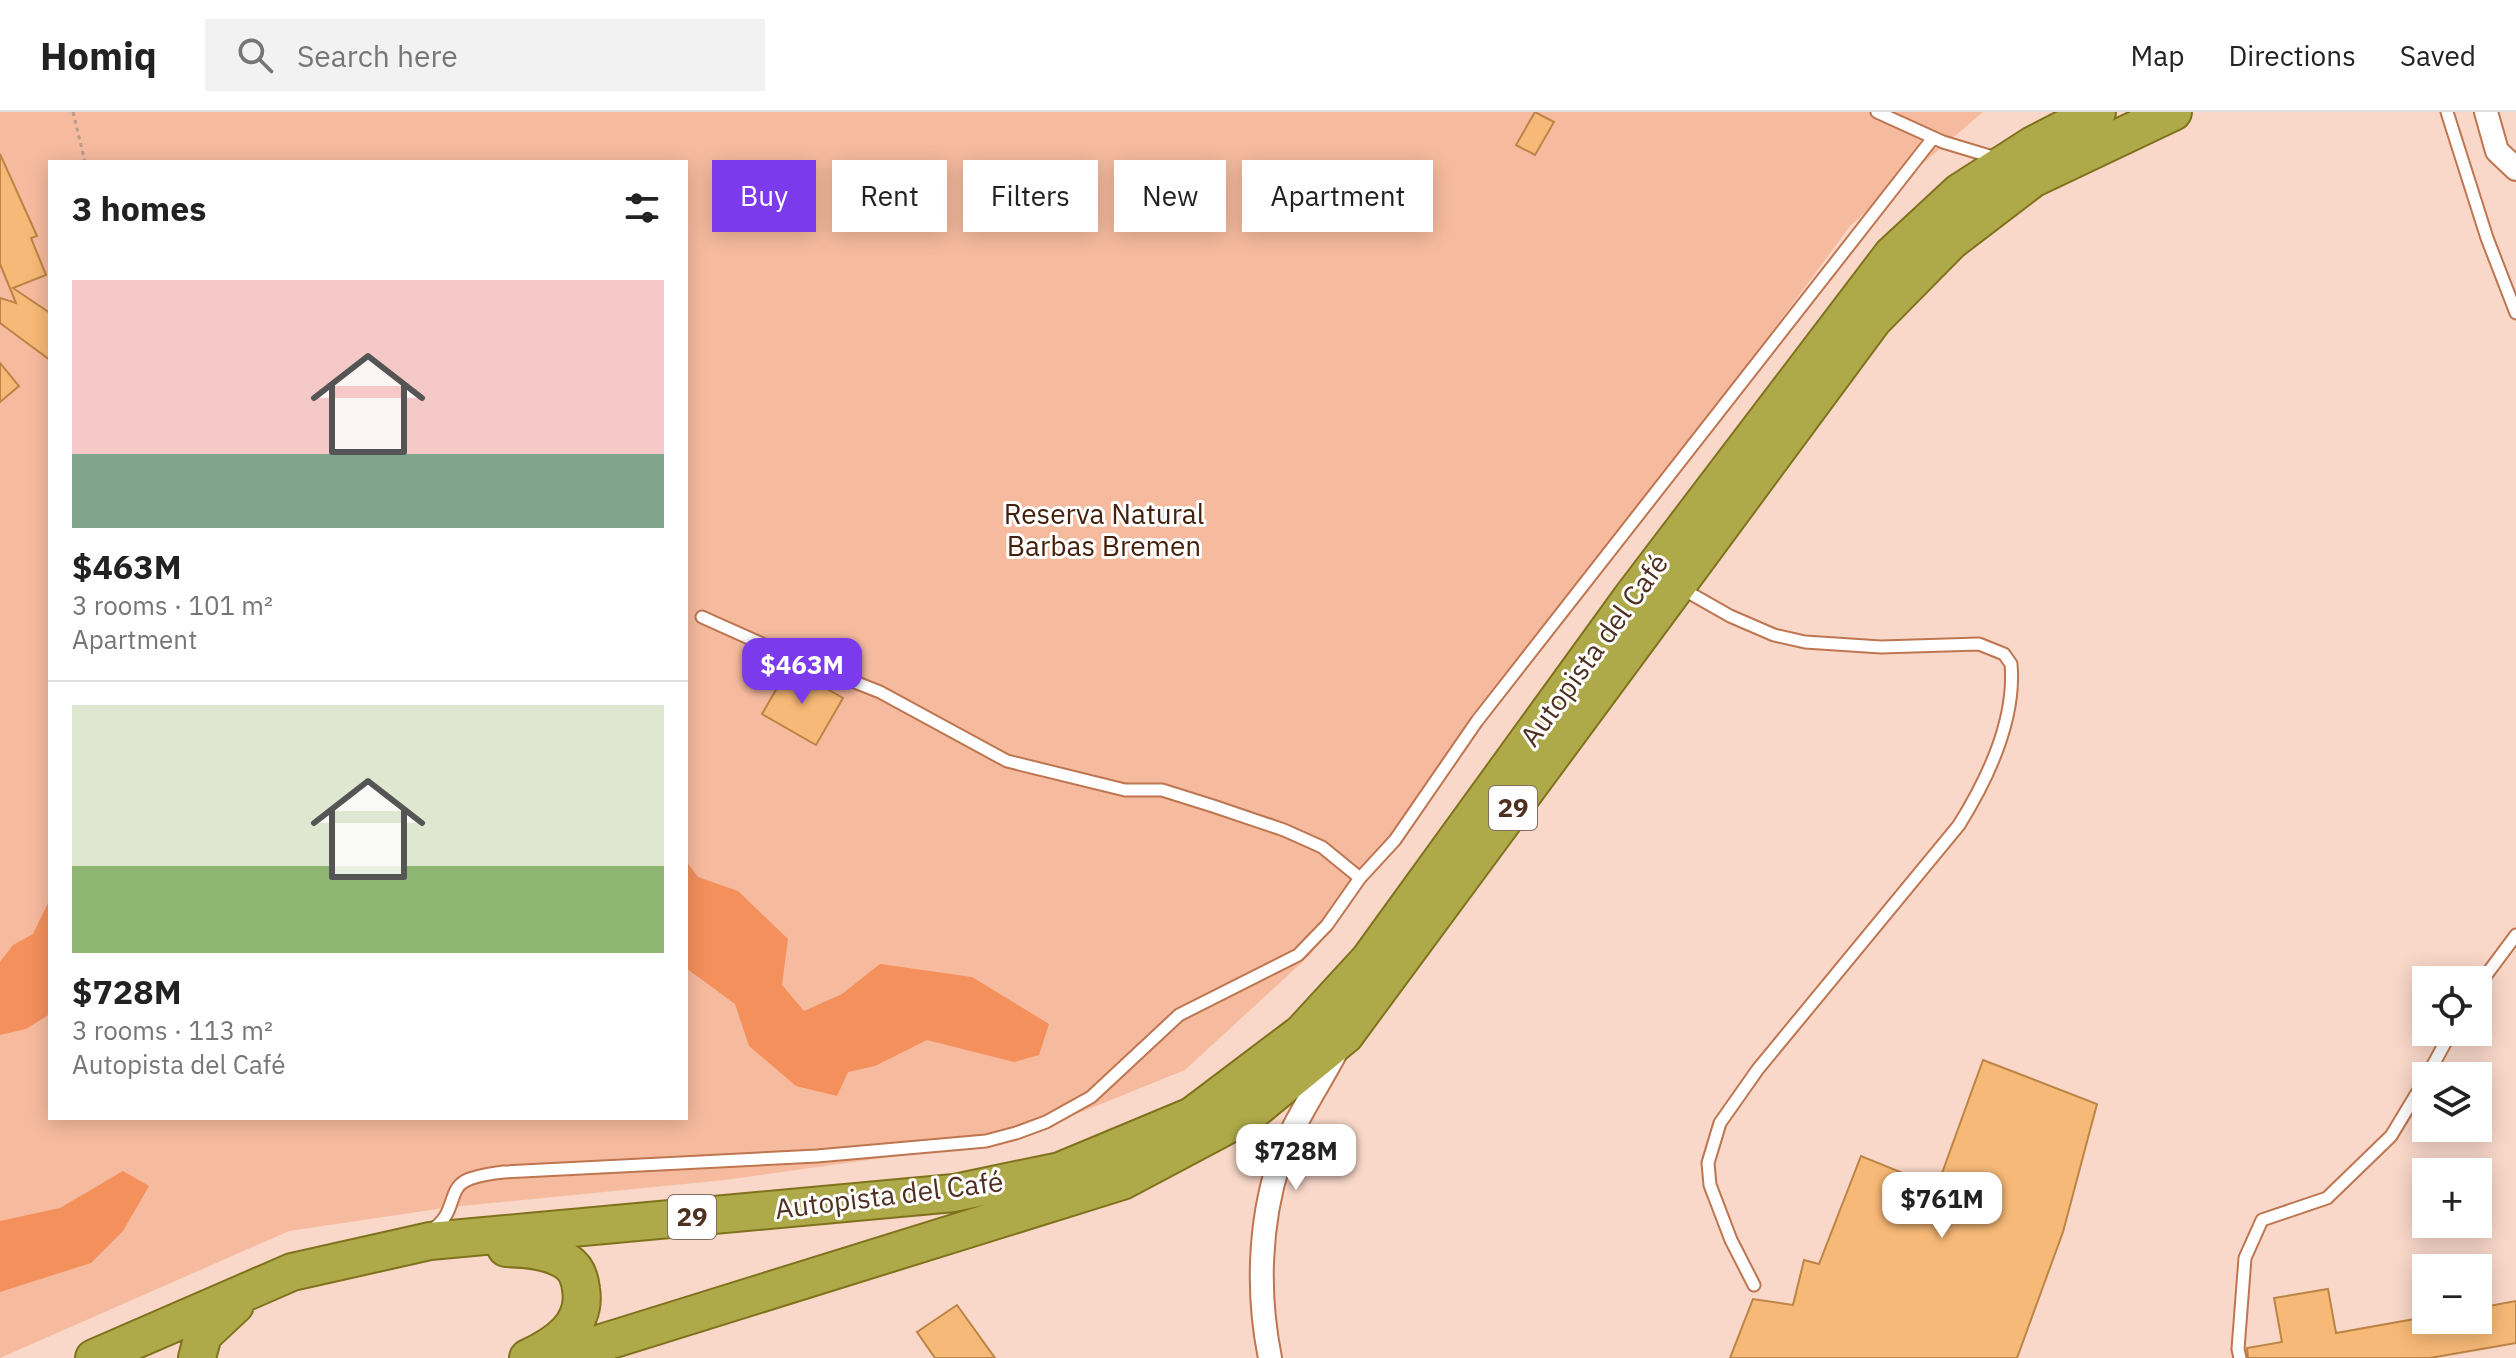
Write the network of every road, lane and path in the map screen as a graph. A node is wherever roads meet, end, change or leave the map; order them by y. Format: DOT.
graph roads {
  1 [pos="73,112"];
  2 [pos="1877,112"];
  3 [pos="2097,112"];
  4 [pos="2173,112"];
  5 [pos="2447,112"];
  6 [pos="2486,112"];
  7 [pos="1933,138"];
  8 [pos="85,160"];
  9 [pos="2007,162"];
  10 [pos="2516,169"];
  11 [pos="2516,313"];
  12 [pos="1678,586"];
  13 [pos="702,617"];
  14 [pos="1360,878"];
  15 [pos="2516,935"];
  16 [pos="2492,967"];
  17 [pos="1345,1035"];
  18 [pos="2412,1101"];
  19 [pos="418,1244"];
  20 [pos="292,1272"];
  21 [pos="1754,1285"];
  22 [pos="94,1358"];
  23 [pos="197,1358"];
  24 [pos="528,1358"];
  25 [pos="553,1358"];
  26 [pos="1270,1358"];
  27 [pos="2240,1358"];
  1 -- 8 [label="path"];
  2 -- 7 [label="lane"];
  3 -- 9 [label="highway, Autopista del Café / 29"];
  4 -- 12 [label="highway, Autopista del Café / 29"];
  5 -- 11 [label="lane"];
  6 -- 10 [label="street"];
  7 -- 9 [label="lane"];
  7 -- 14 [label="lane"];
  9 -- 19 [label="highway, Autopista del Café / 29"];
  12 -- 17 [label="highway, Autopista del Café / 29"];
  12 -- 21 [label="lane"];
  13 -- 14 [label="lane"];
  14 -- 19 [label="lane"];
  15 -- 16 [label="lane"];
  17 -- 25 [label="highway, Autopista del Café / 29"];
  17 -- 26 [label="street"];
  18 -- 27 [label="lane"];
  19 -- 20 [label="highway, Autopista del Café / 29"];
  19 -- 24 [label="highway"];
  20 -- 22 [label="highway, Autopista del Café / 29"];
  20 -- 23 [label="highway"];
}
